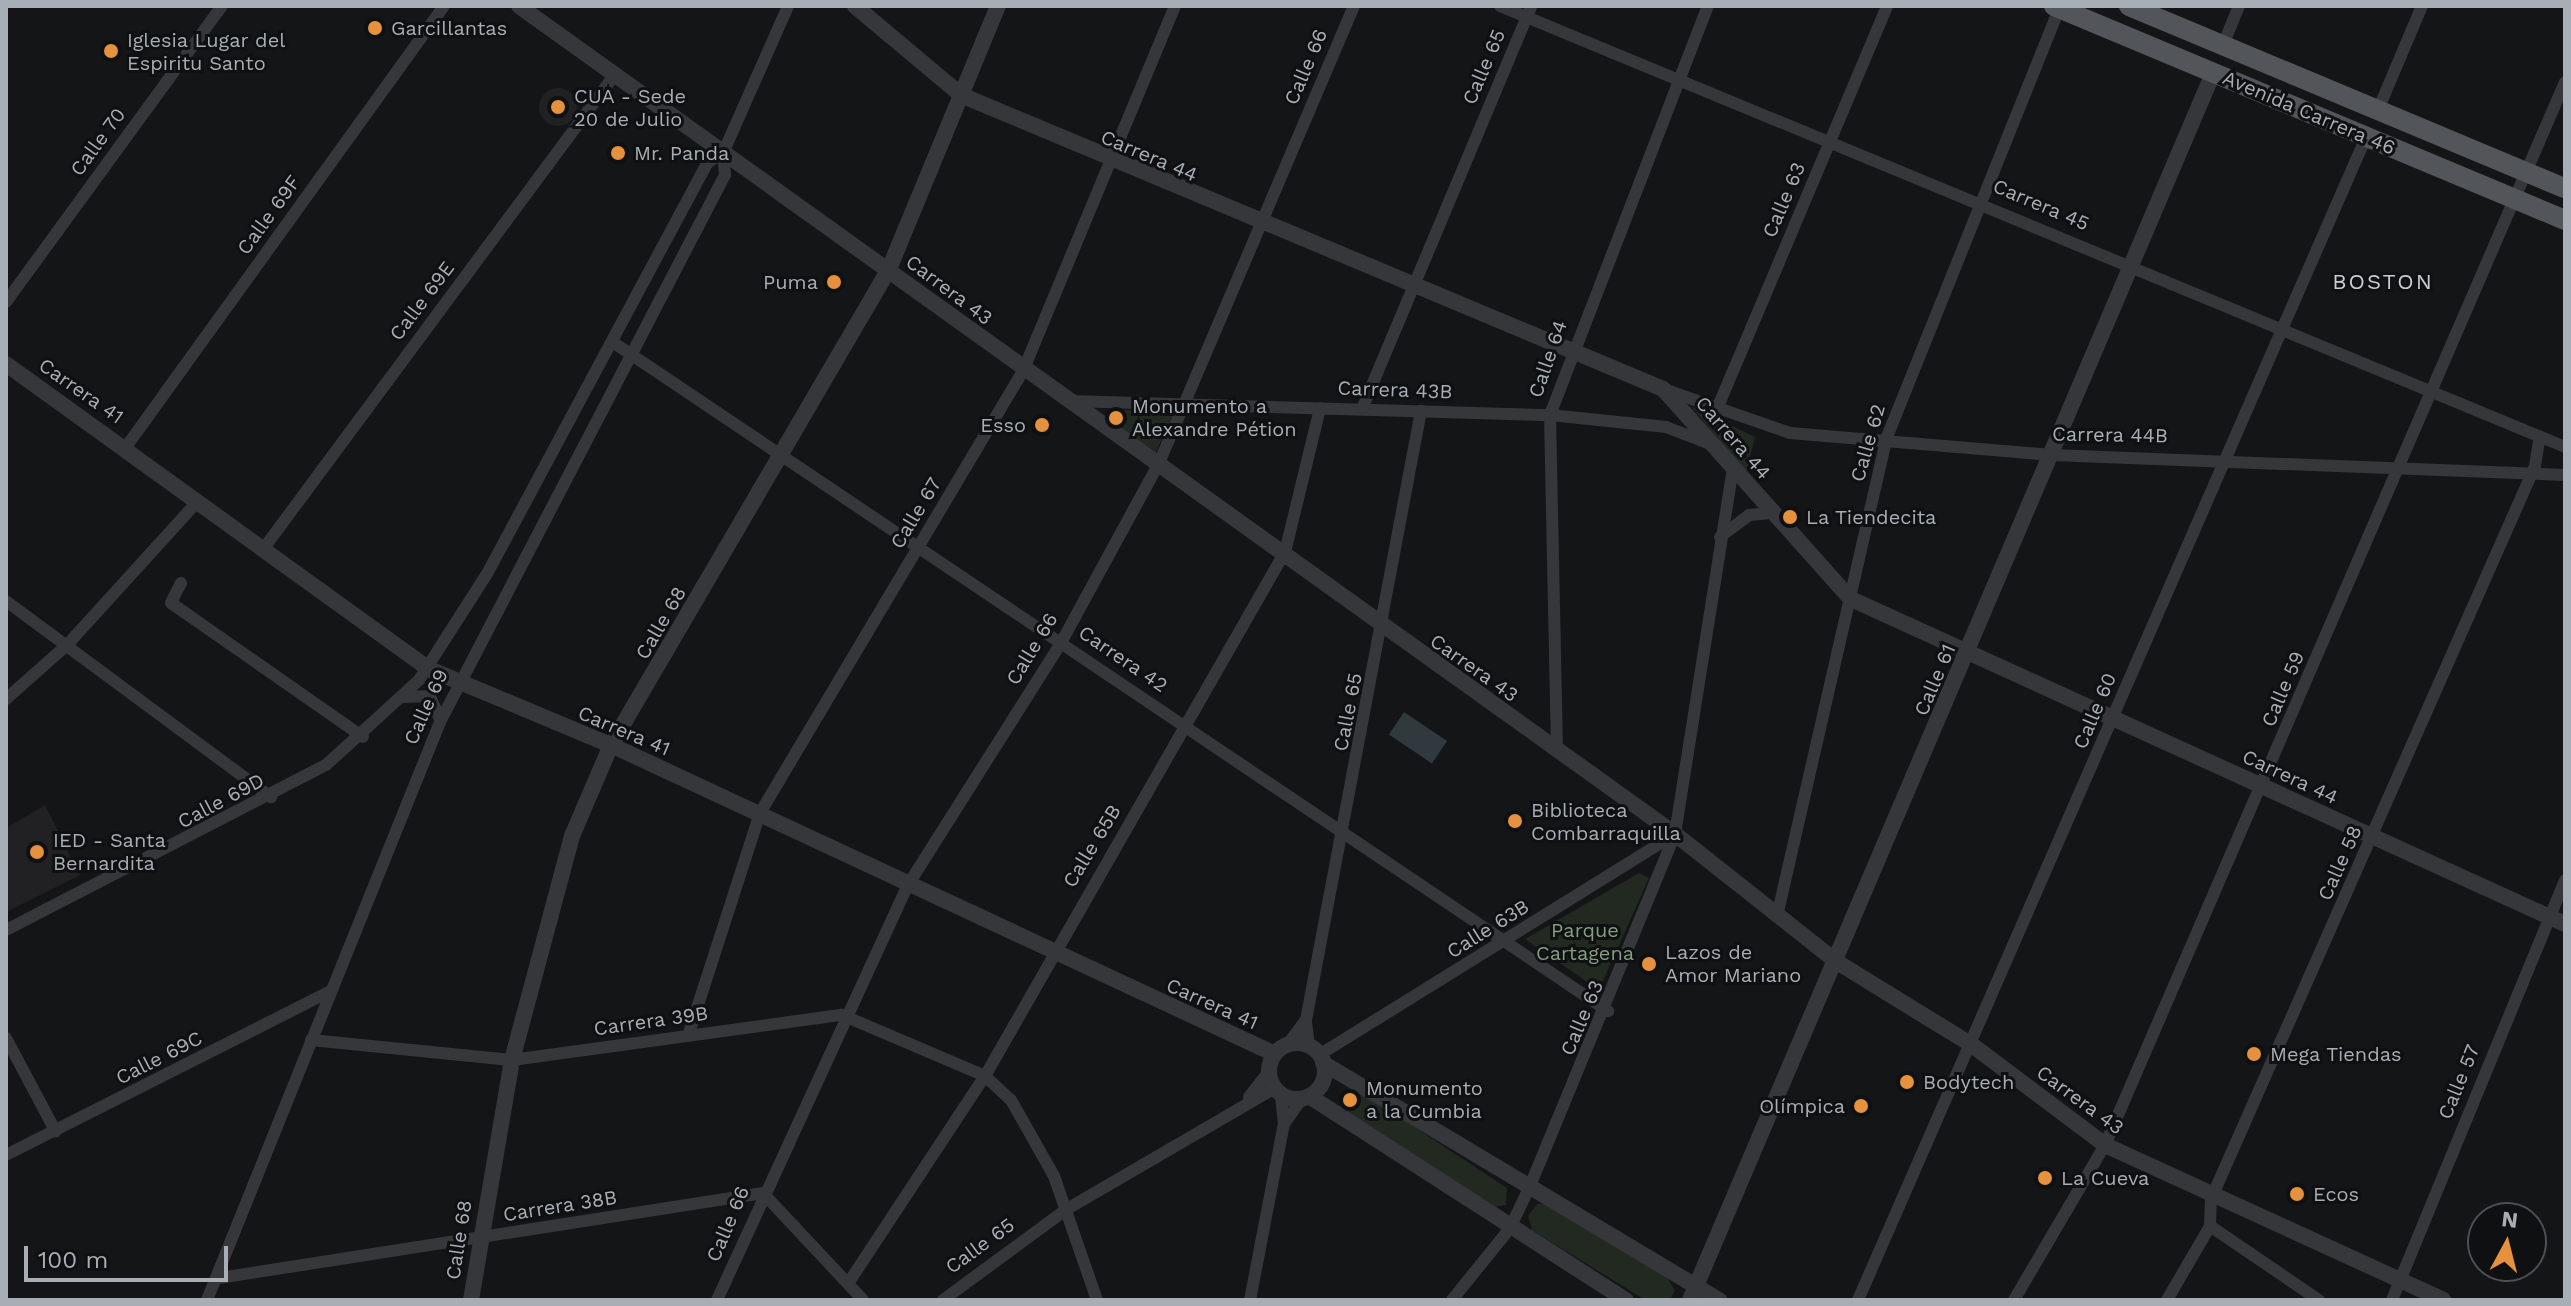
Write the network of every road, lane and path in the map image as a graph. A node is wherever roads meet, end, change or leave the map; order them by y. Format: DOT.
graph roads {
  1 [pos="222,6"];
  2 [pos="444,6"];
  3 [pos="519,6"];
  4 [pos="788,6"];
  5 [pos="855,6"];
  6 [pos="998,6"];
  7 [pos="1175,6"];
  8 [pos="1354,6"];
  9 [pos="1500,6"];
  10 [pos="1708,6"];
  11 [pos="1887,6"];
  12 [pos="2129,6"];
  13 [pos="2239,6"];
  14 [pos="2422,6"];
  15 [pos="2058,7"];
  16 [pos="1529,12"];
  17 [pos="2223,45"];
  18 [pos="2213,73"];
  19 [pos="613,77"];
  20 [pos="1678,79"];
  21 [pos="2565,82"];
  22 [pos="961,95"];
  23 [pos="2378,110"];
  24 [pos="2366,137"];
  25 [pos="1830,141"];
  26 [pos="723,153"];
  27 [pos="1111,161"];
  28 [pos="2526,173"];
  29 [pos="2565,188"];
  30 [pos="2515,199"];
  31 [pos="1981,201"];
  32 [pos="2565,220"];
  33 [pos="1261,223"];
  34 [pos="2132,265"];
  35 [pos="889,269"];
  36 [pos="1412,290"];
  37 [pos="6,302"];
  38 [pos="2283,327"];
  39 [pos="614,343"];
  40 [pos="1571,351"];
  41 [pos="635,357"];
  42 [pos="6,364"];
  43 [pos="1023,371"];
  44 [pos="1663,389"];
  45 [pos="2434,389"];
  46 [pos="1070,401"];
  47 [pos="1185,404"];
  48 [pos="1320,408"];
  49 [pos="1362,409"];
  50 [pos="1717,409"];
  51 [pos="1421,411"];
  52 [pos="1550,415"];
  53 [pos="2540,436"];
  54 [pos="1887,437"];
  55 [pos="1714,446"];
  56 [pos="126,447"];
  57 [pos="2565,447"];
  58 [pos="783,455"];
  59 [pos="2052,455"];
  60 [pos="2225,458"];
  61 [pos="1159,463"];
  62 [pos="1733,467"];
  63 [pos="2400,468"];
  64 [pos="2531,474"];
  65 [pos="2565,475"];
  66 [pos="535,483"];
  67 [pos="557,494"];
  68 [pos="198,501"];
  69 [pos="1771,513"];
  70 [pos="1720,537"];
  71 [pos="918,547"];
  72 [pos="264,548"];
  73 [pos="1285,552"];
  74 [pos="181,583"];
  75 [pos="1851,599"];
  76 [pos="6,601"];
  77 [pos="1384,630"];
  78 [pos="1062,641"];
  79 [pos="67,645"];
  80 [pos="1969,653"];
  81 [pos="429,669"];
  82 [pos="458,684"];
  83 [pos="402,698"];
  84 [pos="6,699"];
  85 [pos="2114,719"];
  86 [pos="440,722"];
  87 [pos="1187,727"];
  88 [pos="363,737"];
  89 [pos="611,745"];
  90 [pos="1557,750"];
  91 [pos="2263,787"];
  92 [pos="271,797"];
  93 [pos="760,813"];
  94 [pos="1675,834"];
  95 [pos="1344,836"];
  96 [pos="2374,838"];
  97 [pos="2565,880"];
  98 [pos="908,885"];
  99 [pos="1778,912"];
  100 [pos="2549,916"];
  101 [pos="2565,924"];
  102 [pos="6,930"];
  103 [pos="1505,942"];
  104 [pos="1050,952"];
  105 [pos="1837,962"];
  106 [pos="328,992"];
  107 [pos="1608,1011"];
  108 [pos="292,1013"];
  109 [pos="842,1015"];
  110 [pos="1306,1020"];
  111 [pos="688,1036"];
  112 [pos="312,1037"];
  113 [pos="6,1038"];
  114 [pos="1972,1045"];
  115 [pos="1281,1049"];
  116 [pos="1317,1054"];
  117 [pos="512,1060"];
  118 [pos="1269,1071"];
  119 [pos="985,1076"];
  120 [pos="1278,1091"];
  121 [pos="1305,1097"];
  122 [pos="1247,1099"];
  123 [pos="1284,1124"];
  124 [pos="56,1132"];
  125 [pos="2105,1145"];
  126 [pos="6,1155"];
  127 [pos="1530,1186"];
  128 [pos="763,1193"];
  129 [pos="2211,1199"];
  130 [pos="1067,1209"];
  131 [pos="2210,1226"];
  132 [pos="1510,1228"];
  133 [pos="478,1239"];
  134 [pos="219,1278"];
  135 [pos="2399,1281"];
  136 [pos="849,1282"];
  137 [pos="1694,1293"];
  138 [pos="207,1300"];
  139 [pos="471,1300"];
  140 [pos="717,1300"];
  141 [pos="863,1300"];
  142 [pos="943,1300"];
  143 [pos="1097,1300"];
  144 [pos="1250,1300"];
  145 [pos="1452,1300"];
  146 [pos="1626,1300"];
  147 [pos="1719,1300"];
  148 [pos="1858,1300"];
  149 [pos="2014,1300"];
  150 [pos="2167,1300"];
  151 [pos="2319,1300"];
  152 [pos="2392,1300"];
  153 [pos="2443,1300"];
  1 -- 37 [label="street, Calle 70"];
  2 -- 56 [label="street, Calle 69F"];
  3 -- 19 [label="street, Carrera 43"];
  4 -- 26 [label="street, Calle 69"];
  5 -- 22 [label="street, Carrera 44"];
  6 -- 22 [label="street, Calle 68"];
  7 -- 27 [label="street, Calle 67"];
  8 -- 33 [label="street, Calle 66"];
  9 -- 16 [label="street, Carrera 45"];
  10 -- 20 [label="street, Calle 64"];
  11 -- 25 [label="street, Calle 63"];
  12 -- 17 [label="main road, Avenida Carrera 46"];
  13 -- 17 [label="street"];
  14 -- 23 [label="street"];
  15 -- 18 [label="main road, Avenida Carrera 46"];
  15 -- 31 [label="street, Calle 62"];
  16 -- 20 [label="street, Carrera 45"];
  16 -- 36 [label="street, Calle 65"];
  17 -- 23 [label="main road, Avenida Carrera 46"];
  18 -- 24 [label="main road, Avenida Carrera 46"];
  18 -- 34 [label="street, Calle 61"];
  19 -- 26 [label="street, Carrera 43"];
  19 -- 72 [label="street, Calle 69E"];
  20 -- 25 [label="street, Carrera 45"];
  20 -- 40 [label="street, Calle 64"];
  21 -- 28 [label="street, Calle 59"];
  22 -- 27 [label="street, Carrera 44"];
  22 -- 35 [label="street, Calle 68"];
  23 -- 28 [label="main road, Avenida Carrera 46"];
  24 -- 30 [label="main road, Avenida Carrera 46"];
  24 -- 38 [label="street, Calle 60"];
  25 -- 31 [label="street, Carrera 45"];
  25 -- 50 [label="street, Calle 63"];
  26 -- 35 [label="street, Carrera 43"];
  26 -- 39 [label="street, Calle 69"];
  26 -- 41 [label="street, Calle 69"];
  27 -- 33 [label="street, Carrera 44"];
  27 -- 43 [label="street, Calle 67"];
  28 -- 29 [label="main road, Avenida Carrera 46"];
  28 -- 30 [label="street, Calle 59"];
  30 -- 32 [label="main road, Avenida Carrera 46"];
  30 -- 45 [label="street, Calle 59"];
  31 -- 34 [label="street, Carrera 45"];
  31 -- 54 [label="street, Calle 62"];
  33 -- 36 [label="street, Carrera 44"];
  33 -- 47 [label="street, Calle 66"];
  34 -- 38 [label="street, Carrera 45"];
  34 -- 59 [label="street, Calle 61"];
  35 -- 43 [label="street, Carrera 43"];
  35 -- 58 [label="street, Calle 68"];
  36 -- 40 [label="street, Carrera 44"];
  36 -- 49 [label="street, Calle 65"];
  38 -- 45 [label="street, Carrera 45"];
  38 -- 60 [label="street, Calle 60"];
  39 -- 41 [label="street, Carrera 42"];
  39 -- 66 [label="street, Calle 69"];
  40 -- 44 [label="street, Carrera 44"];
  40 -- 52 [label="street, Calle 64"];
  41 -- 58 [label="street, Carrera 42"];
  41 -- 67 [label="street, Calle 69"];
  42 -- 56 [label="street, Carrera 41"];
  43 -- 46 [label="street, Carrera 43"];
  43 -- 71 [label="street, Calle 67"];
  44 -- 50 [label="street, Carrera 44B"];
  44 -- 55 [label="street, Carrera 44"];
  45 -- 53 [label="street, Carrera 45"];
  45 -- 63 [label="street, Calle 59"];
  46 -- 47 [label="street, Carrera 43B"];
  46 -- 61 [label="street, Carrera 43"];
  47 -- 48 [label="street, Carrera 43B"];
  47 -- 61 [label="street, Calle 66"];
  48 -- 49 [label="street, Carrera 43B"];
  48 -- 73 [label="street, Calle 65B"];
  49 -- 51 [label="street, Carrera 43B"];
  50 -- 54 [label="street, Carrera 44B"];
  51 -- 52 [label="street, Carrera 43B"];
  51 -- 77 [label="street, Calle 65"];
  52 -- 55 [label="street, Carrera 43B"];
  52 -- 90 [label="street, Calle 64"];
  53 -- 57 [label="street, Carrera 45"];
  53 -- 64 [label="street, Calle 58"];
  54 -- 59 [label="street, Carrera 44B"];
  54 -- 75 [label="street, Calle 62"];
  55 -- 62 [label="street, Carrera 44"];
  56 -- 68 [label="street, Carrera 41"];
  58 -- 71 [label="street, Carrera 42"];
  58 -- 89 [label="street, Calle 68"];
  59 -- 60 [label="street, Carrera 44B"];
  59 -- 80 [label="street, Calle 61"];
  60 -- 63 [label="street, Carrera 44B"];
  60 -- 85 [label="street, Calle 60"];
  61 -- 73 [label="street, Carrera 43"];
  61 -- 78 [label="street, Calle 66"];
  62 -- 69 [label="street, Carrera 44"];
  62 -- 70 [label="street, Calle 63"];
  63 -- 64 [label="street, Carrera 44B"];
  63 -- 91 [label="street, Calle 59"];
  64 -- 65 [label="street, Carrera 44B"];
  64 -- 96 [label="street, Calle 58"];
  66 -- 67 [label="street"];
  66 -- 81 [label="street, Calle 69"];
  67 -- 82 [label="street, Calle 69"];
  68 -- 72 [label="street, Carrera 41"];
  68 -- 79 [label="street"];
  69 -- 70 [label="street"];
  69 -- 75 [label="street, Carrera 44"];
  70 -- 94 [label="street, Calle 63"];
  71 -- 78 [label="street, Carrera 42"];
  71 -- 93 [label="street, Calle 67"];
  72 -- 81 [label="street, Carrera 41"];
  73 -- 77 [label="street, Carrera 43"];
  73 -- 87 [label="street, Calle 65B"];
  74 -- 88 [label="street"];
  75 -- 80 [label="street, Carrera 44"];
  75 -- 99 [label="street, Calle 62"];
  76 -- 79 [label="street"];
  77 -- 90 [label="street, Carrera 43"];
  77 -- 95 [label="street, Calle 65"];
  78 -- 87 [label="street, Carrera 42"];
  78 -- 98 [label="street, Calle 66"];
  79 -- 84 [label="street"];
  79 -- 92 [label="street"];
  80 -- 85 [label="street, Carrera 44"];
  80 -- 105 [label="street, Calle 61"];
  81 -- 82 [label="street, Carrera 41"];
  81 -- 83 [label="street, Calle 69D"];
  82 -- 86 [label="street, Calle 69"];
  82 -- 89 [label="street, Carrera 41"];
  83 -- 86 [label="street"];
  83 -- 88 [label="street, Calle 69D"];
  85 -- 91 [label="street, Carrera 44"];
  85 -- 114 [label="street, Calle 60"];
  86 -- 106 [label="street, Calle 69"];
  87 -- 95 [label="street, Carrera 42"];
  87 -- 104 [label="street, Calle 65B"];
  88 -- 92 [label="street, Calle 69D"];
  89 -- 93 [label="street, Carrera 41"];
  89 -- 117 [label="street, Calle 68"];
  90 -- 94 [label="street, Carrera 43"];
  91 -- 96 [label="street, Carrera 44"];
  91 -- 125 [label="street, Calle 59"];
  92 -- 102 [label="street, Calle 69D"];
  93 -- 98 [label="street, Carrera 41"];
  93 -- 111 [label="street, Calle 67"];
  94 -- 99 [label="street, Carrera 43"];
  94 -- 103 [label="street, Calle 63B"];
  94 -- 107 [label="street, Calle 63"];
  95 -- 103 [label="street, Carrera 42"];
  95 -- 110 [label="street, Calle 65"];
  96 -- 100 [label="street, Carrera 44"];
  96 -- 129 [label="street, Calle 58"];
  97 -- 100 [label="street, Calle 57"];
  98 -- 104 [label="street, Carrera 41"];
  98 -- 109 [label="street, Calle 66"];
  99 -- 105 [label="street, Carrera 43"];
  100 -- 101 [label="street, Carrera 44"];
  100 -- 135 [label="street, Calle 57"];
  103 -- 107 [label="street, Carrera 42"];
  103 -- 116 [label="street, Calle 63B"];
  104 -- 115 [label="street, Carrera 41"];
  104 -- 119 [label="street, Calle 65B"];
  105 -- 114 [label="street, Carrera 43"];
  105 -- 137 [label="street, Calle 61"];
  106 -- 108 [label="street, Calle 69C"];
  106 -- 112 [label="street, Calle 69"];
  107 -- 127 [label="street, Calle 63"];
  108 -- 112 [label="street"];
  108 -- 124 [label="street, Calle 69C"];
  109 -- 111 [label="street, Carrera 39B"];
  109 -- 119 [label="street"];
  109 -- 128 [label="street, Calle 66"];
  110 -- 115 [label="street, Calle 65"];
  110 -- 116 [label="street, Calle 65"];
  111 -- 117 [label="street, Carrera 39B"];
  112 -- 117 [label="street, Carrera 39B"];
  112 -- 134 [label="street, Calle 69"];
  113 -- 124 [label="street"];
  114 -- 125 [label="street, Carrera 43"];
  114 -- 148 [label="street, Calle 60"];
  115 -- 116 [label="street"];
  115 -- 118 [label="street"];
  116 -- 121 [label="street"];
  116 -- 127 [label="street"];
  117 -- 133 [label="street, Calle 68"];
  118 -- 120 [label="street"];
  118 -- 122 [label="street, Calle 65"];
  119 -- 130 [label="street"];
  119 -- 136 [label="street, Calle 65B"];
  120 -- 121 [label="street"];
  120 -- 122 [label="street, Calle 65"];
  120 -- 123 [label="street"];
  121 -- 123 [label="street"];
  121 -- 132 [label="street"];
  122 -- 130 [label="street, Calle 65"];
  123 -- 144 [label="street"];
  124 -- 126 [label="street, Calle 69C"];
  125 -- 129 [label="street, Carrera 43"];
  125 -- 149 [label="street, Calle 59"];
  127 -- 132 [label="street, Calle 63"];
  127 -- 137 [label="street"];
  128 -- 133 [label="street, Carrera 38B"];
  128 -- 136 [label="street"];
  128 -- 140 [label="street, Calle 66"];
  129 -- 131 [label="street, Calle 58"];
  129 -- 135 [label="street, Carrera 43"];
  130 -- 142 [label="street, Calle 65"];
  130 -- 143 [label="street"];
  131 -- 150 [label="street, Calle 58"];
  131 -- 151 [label="street"];
  132 -- 145 [label="street, Calle 63"];
  132 -- 146 [label="street"];
  133 -- 134 [label="street, Carrera 38B"];
  133 -- 139 [label="street, Calle 68"];
  134 -- 138 [label="street, Calle 69"];
  135 -- 152 [label="street, Calle 57"];
  135 -- 153 [label="street, Carrera 43"];
  136 -- 141 [label="street"];
  137 -- 147 [label="street"];
}
